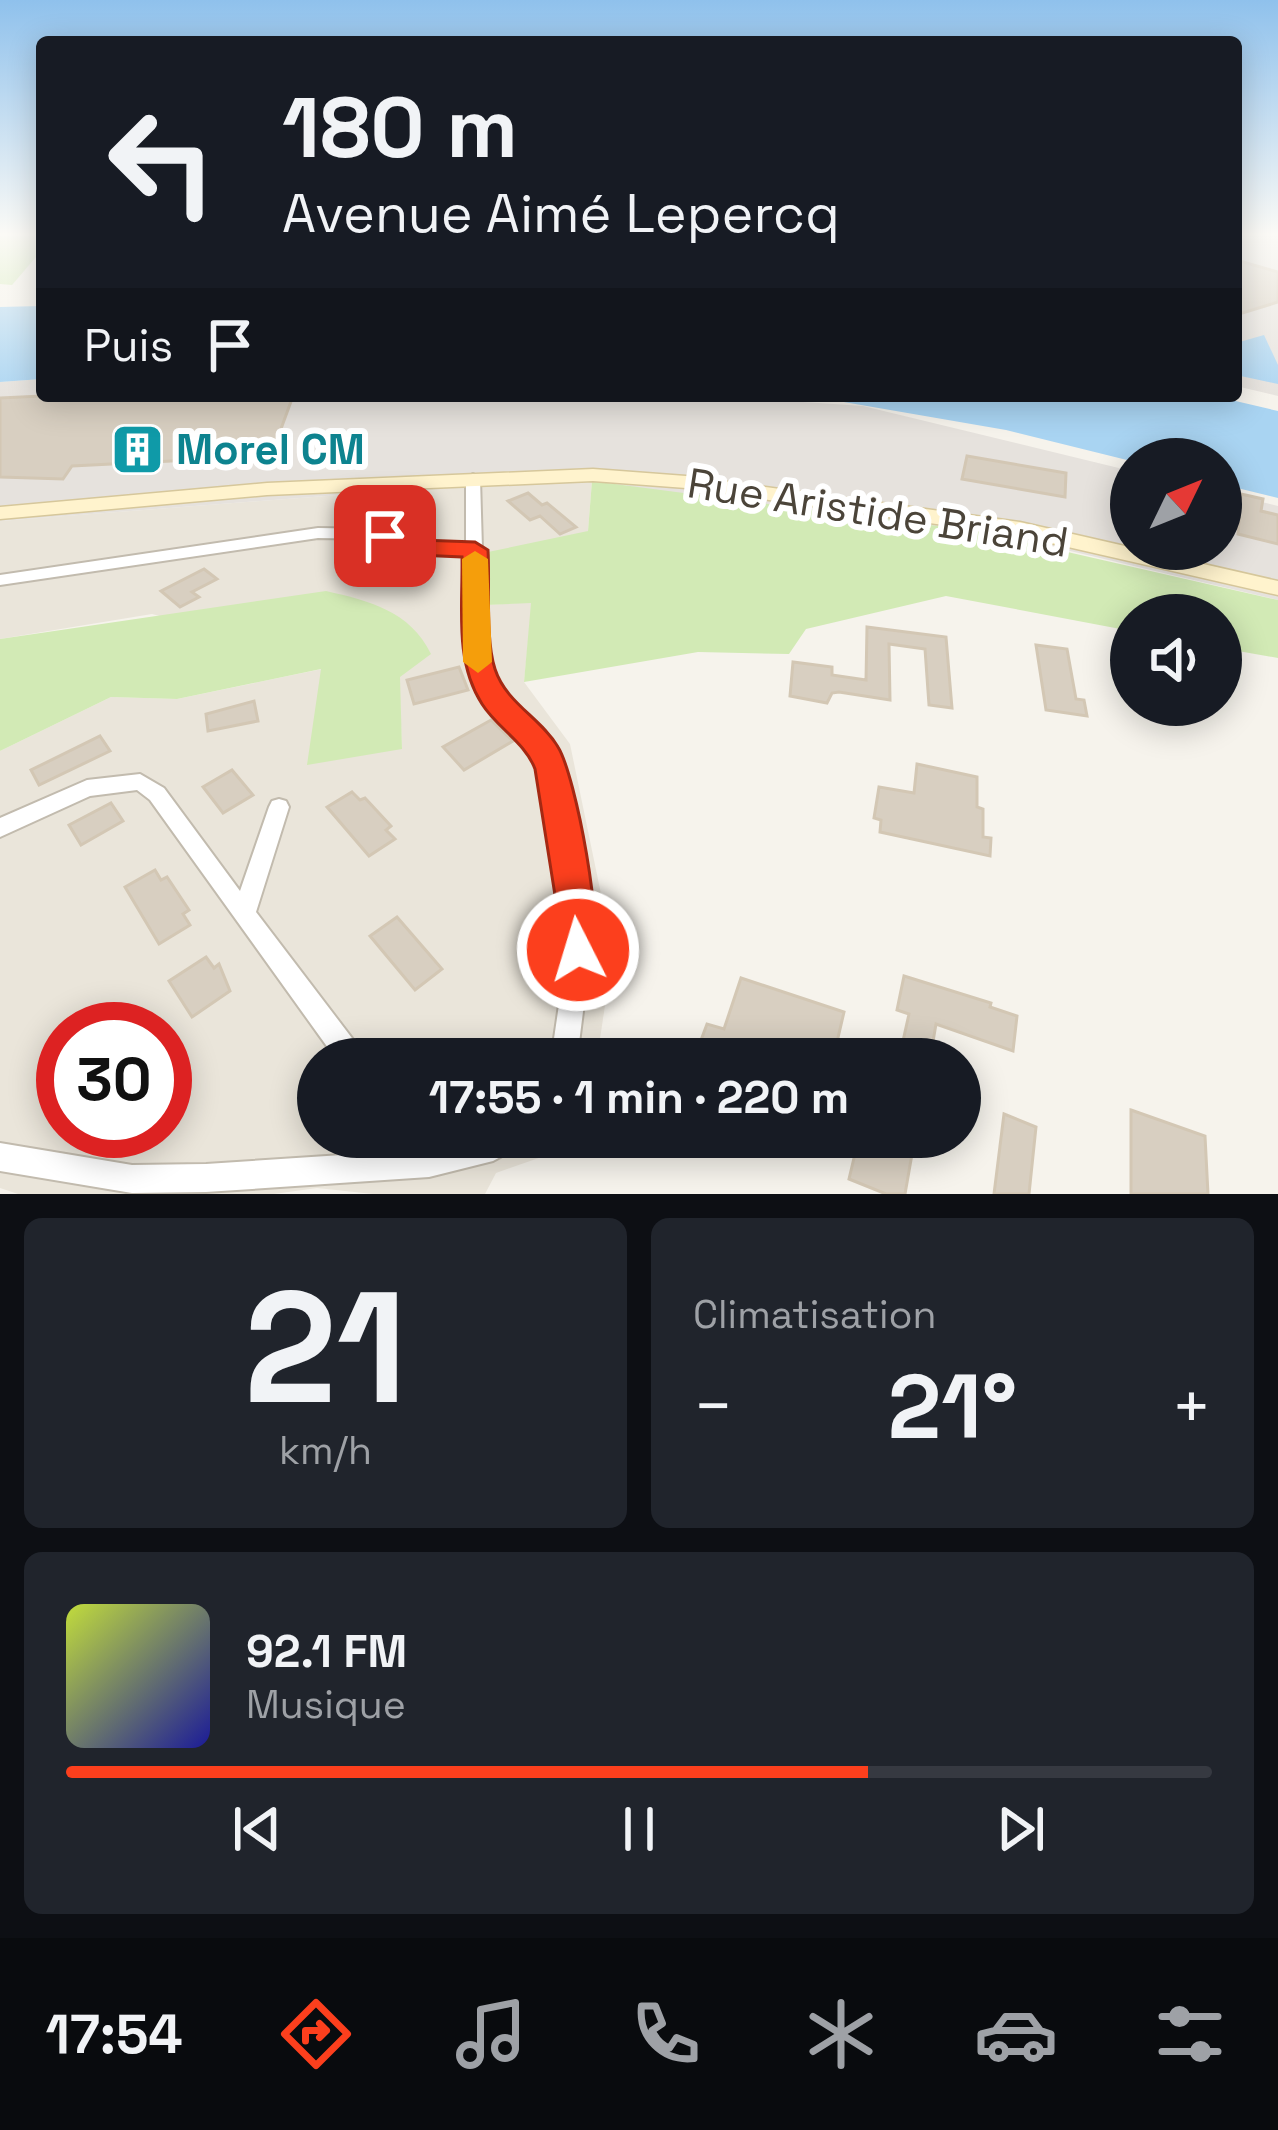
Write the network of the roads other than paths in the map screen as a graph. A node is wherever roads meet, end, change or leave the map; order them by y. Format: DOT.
graph roads {
  1 [pos="473,478"];
  2 [pos="0,509"];
  3 [pos="475,550"];
  4 [pos="0,580"];
  5 [pos="1278,588"];
  6 [pos="279,807"];
  7 [pos="0,828"];
  8 [pos="244,914"];
  9 [pos="336,1038"];
  10 [pos="566,1038"];
  11 [pos="0,1157"];
  12 [pos="425,1158"];
  13 [pos="452,1158"];
  14 [pos="429,1163"];
  1 -- 2 [label="main road, Rue Aristide Briand"];
  1 -- 3 [label="street"];
  1 -- 5 [label="main road, Rue Aristide Briand"];
  3 -- 4 [label="street"];
  3 -- 10 [label="street"];
  6 -- 8 [label="street"];
  7 -- 8 [label="street"];
  8 -- 9 [label="street"];
  11 -- 14 [label="street"];
  12 -- 14 [label="street"];
  13 -- 14 [label="street"];
}
